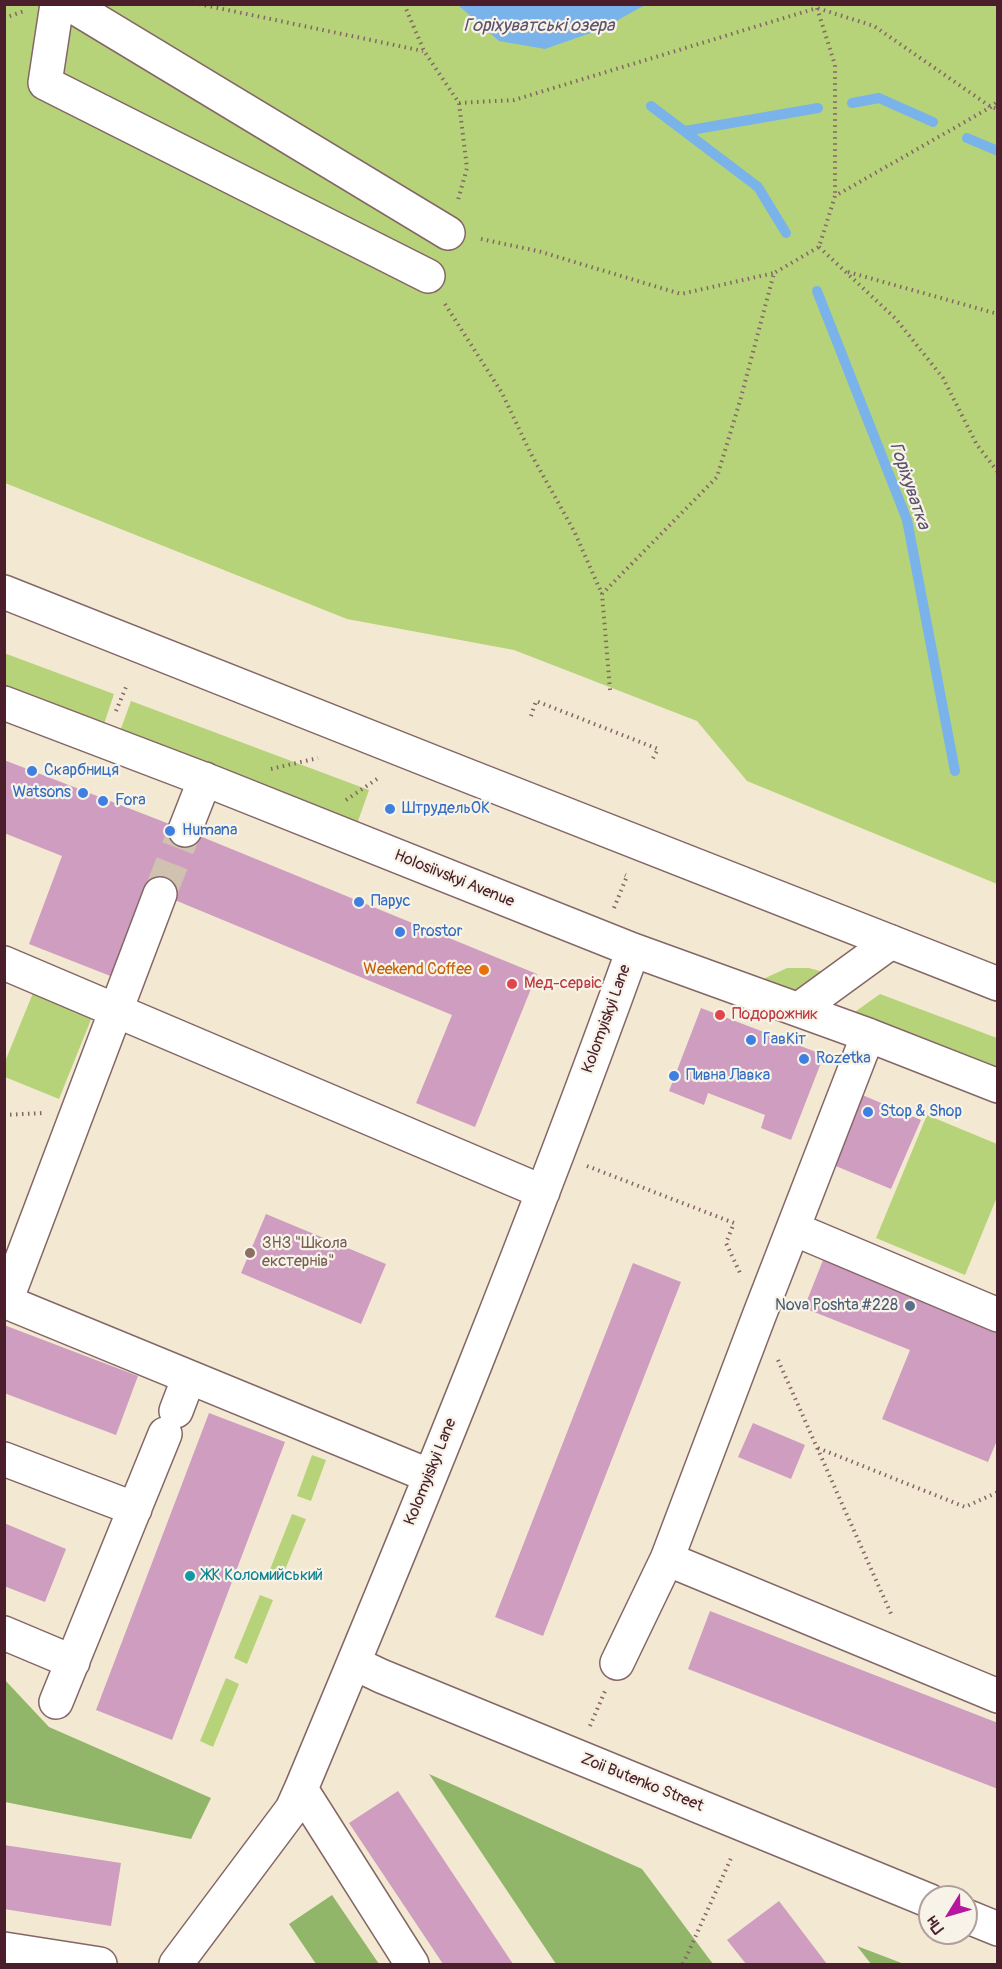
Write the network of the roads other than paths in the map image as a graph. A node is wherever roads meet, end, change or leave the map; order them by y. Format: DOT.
graph roads {
  1 [pos="57,4"];
  2 [pos="69,4"];
  3 [pos="448,232"];
  4 [pos="428,276"];
  5 [pos="4,592"];
  6 [pos="4,703"];
  7 [pos="205,779"];
  8 [pos="185,830"];
  9 [pos="160,894"];
  10 [pos="891,942"];
  11 [pos="633,950"];
  12 [pos="4,963"];
  13 [pos="998,984"];
  14 [pos="799,1009"];
  15 [pos="116,1011"];
  16 [pos="868,1035"];
  17 [pos="998,1086"];
  18 [pos="543,1192"];
  19 [pos="794,1229"];
  20 [pos="5,1301"];
  21 [pos="998,1315"];
  22 [pos="189,1377"];
  23 [pos="4,1459"];
  24 [pos="430,1476"];
  25 [pos="135,1509"];
  26 [pos="668,1559"];
  27 [pos="4,1634"];
  28 [pos="73,1662"];
  29 [pos="354,1663"];
  30 [pos="617,1663"];
  31 [pos="998,1696"];
  32 [pos="56,1702"];
  33 [pos="301,1789"];
  34 [pos="918,1896"];
  35 [pos="978,1921"];
  36 [pos="998,1929"];
  37 [pos="4,1949"];
  38 [pos="100,1965"];
  39 [pos="176,1965"];
  40 [pos="412,1965"];
  1 -- 4 [label="main road"];
  2 -- 3 [label="main road"];
  5 -- 10 [label="main road"];
  6 -- 7 [label="main road, Holosiivskyi Avenue"];
  7 -- 8 [label="main road"];
  7 -- 11 [label="main road, Holosiivskyi Avenue"];
  9 -- 15 [label="main road"];
  10 -- 13 [label="main road"];
  10 -- 14 [label="main road"];
  11 -- 14 [label="main road, Holosiivskyi Avenue"];
  11 -- 18 [label="main road, Kolomyiskyi Lane"];
  12 -- 15 [label="main road"];
  14 -- 16 [label="main road, Holosiivskyi Avenue"];
  15 -- 18 [label="main road"];
  15 -- 20 [label="main road"];
  16 -- 17 [label="main road, Holosiivskyi Avenue"];
  16 -- 19 [label="main road"];
  18 -- 24 [label="main road, Kolomyiskyi Lane"];
  19 -- 21 [label="main road"];
  19 -- 26 [label="main road"];
  20 -- 22 [label="main road"];
  22 -- 24 [label="main road"];
  22 -- 25 [label="main road"];
  23 -- 25 [label="main road"];
  24 -- 29 [label="main road, Kolomyiskyi Lane"];
  25 -- 28 [label="main road"];
  26 -- 30 [label="main road"];
  26 -- 31 [label="main road"];
  27 -- 28 [label="main road"];
  28 -- 32 [label="main road"];
  29 -- 33 [label="main road, Kolomyiskyi Lane"];
  29 -- 34 [label="main road, Zoii Butenko Street"];
  33 -- 39 [label="main road, Kolomyiskyi Lane"];
  33 -- 40 [label="main road"];
  35 -- 36 [label="main road"];
  37 -- 38 [label="main road"];
}
